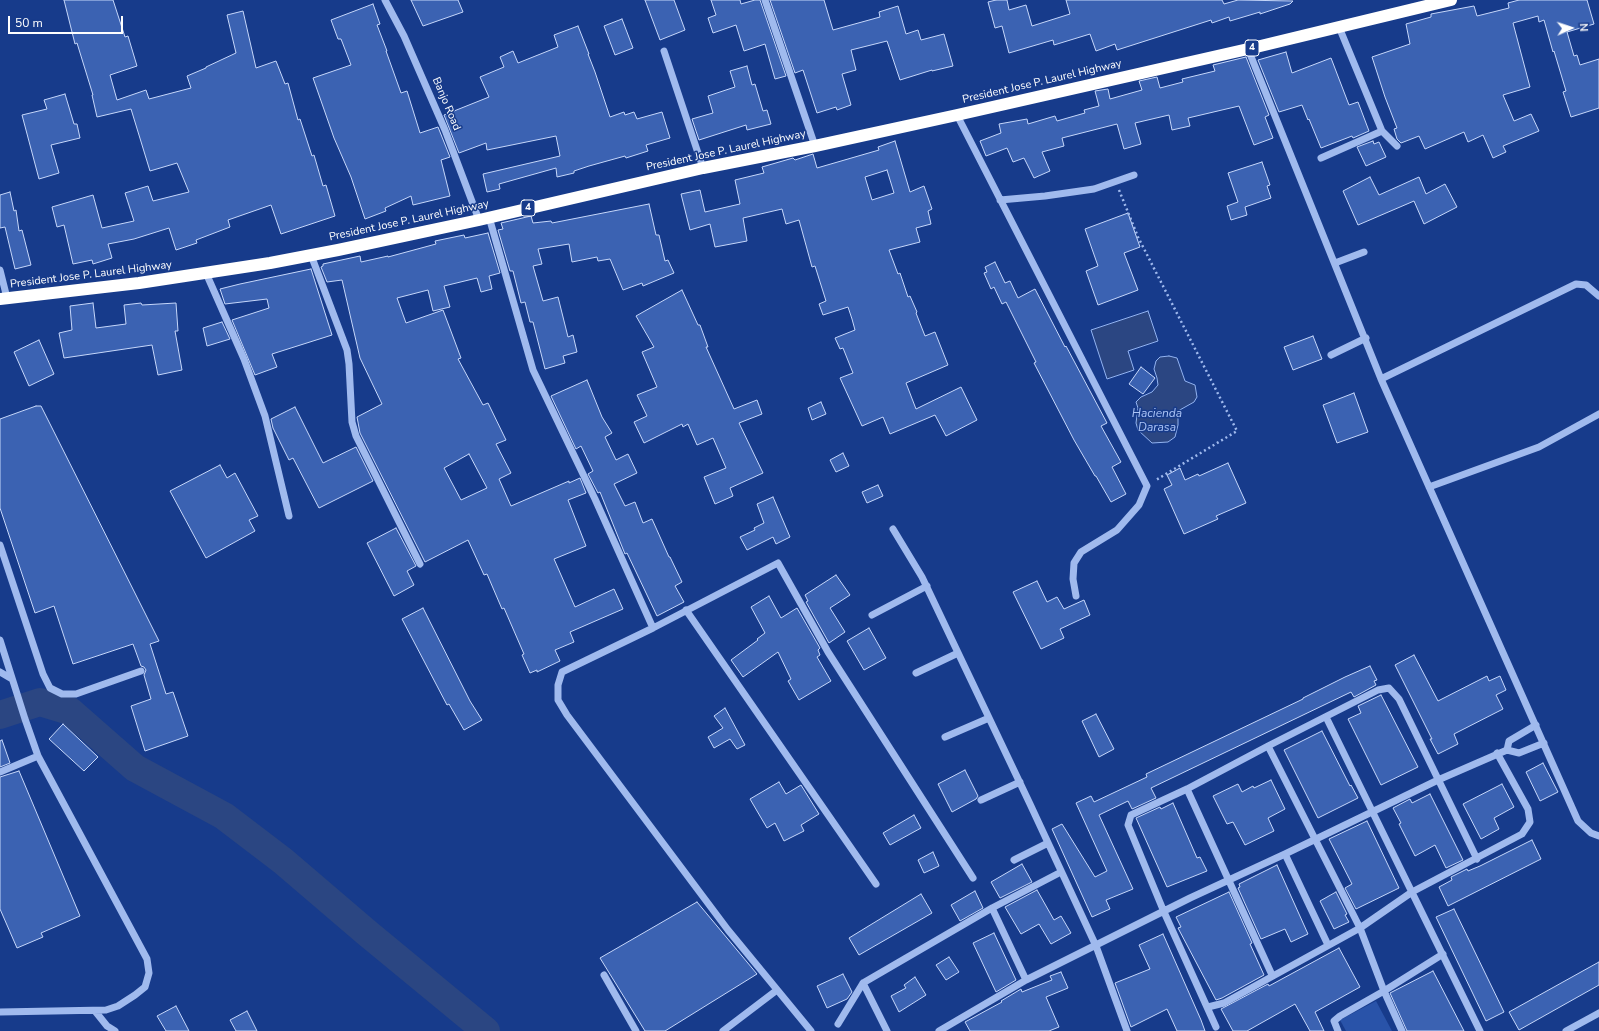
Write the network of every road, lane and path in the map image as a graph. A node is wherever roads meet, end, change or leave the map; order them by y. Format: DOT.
graph roads {
  1 [pos="386,0"];
  2 [pos="765,0"];
  3 [pos="1451,0"];
  4 [pos="1339,27"];
  5 [pos="1248,49"];
  6 [pos="664,51"];
  7 [pos="957,115"];
  8 [pos="1382,131"];
  9 [pos="815,146"];
  10 [pos="1396,146"];
  11 [pos="1321,158"];
  12 [pos="703,168"];
  13 [pos="1134,175"];
  14 [pos="1116,182"];
  15 [pos="1000,200"];
  16 [pos="484,218"];
  17 [pos="1364,252"];
  18 [pos="311,255"];
  19 [pos="1336,263"];
  20 [pos="0,270"];
  21 [pos="206,273"];
  22 [pos="1599,296"];
  23 [pos="3,298"];
  24 [pos="1366,338"];
  25 [pos="1331,355"];
  26 [pos="1381,378"];
  27 [pos="1599,414"];
  28 [pos="1147,486"];
  29 [pos="1430,487"];
  30 [pos="289,516"];
  31 [pos="893,529"];
  32 [pos="0,545"];
  33 [pos="420,564"];
  34 [pos="927,586"];
  35 [pos="1076,596"];
  36 [pos="686,610"];
  37 [pos="872,614"];
  38 [pos="653,628"];
  39 [pos="0,640"];
  40 [pos="958,653"];
  41 [pos="141,671"];
  42 [pos="0,672"];
  43 [pos="916,673"];
  44 [pos="12,679"];
  45 [pos="1326,717"];
  46 [pos="989,718"];
  47 [pos="1536,726"];
  48 [pos="945,737"];
  49 [pos="1544,743"];
  50 [pos="1268,746"];
  51 [pos="1507,750"];
  52 [pos="1497,753"];
  53 [pos="38,756"];
  54 [pos="0,772"];
  55 [pos="1438,780"];
  56 [pos="1020,782"];
  57 [pos="1187,789"];
  58 [pos="981,800"];
  59 [pos="1372,812"];
  60 [pos="1599,836"];
  61 [pos="1315,839"];
  62 [pos="1048,843"];
  63 [pos="1285,854"];
  64 [pos="1476,859"];
  65 [pos="1014,860"];
  66 [pos="1061,872"];
  67 [pos="973,878"];
  68 [pos="1229,880"];
  69 [pos="876,884"];
  70 [pos="1412,892"];
  71 [pos="992,908"];
  72 [pos="1164,912"];
  73 [pos="1360,928"];
  74 [pos="1328,945"];
  75 [pos="1096,946"];
  76 [pos="1443,954"];
  77 [pos="604,975"];
  78 [pos="1272,975"];
  79 [pos="1026,980"];
  80 [pos="863,983"];
  81 [pos="777,990"];
  82 [pos="1384,991"];
  83 [pos="1208,1007"];
  84 [pos="95,1011"];
  85 [pos="0,1012"];
  86 [pos="1599,1013"];
  87 [pos="838,1024"];
  88 [pos="1216,1027"];
  89 [pos="115,1031"];
  90 [pos="636,1031"];
  91 [pos="724,1031"];
  92 [pos="811,1031"];
  93 [pos="887,1031"];
  94 [pos="939,1031"];
  95 [pos="1127,1031"];
  96 [pos="1338,1031"];
  97 [pos="1402,1031"];
  98 [pos="1480,1031"];
  99 [pos="1566,1031"];
  1 -- 16 [label="street, Banjo Road"];
  2 -- 9 [label="street"];
  3 -- 4 [label="highway, President Jose P. Laurel Highway / 4"];
  4 -- 5 [label="highway, President Jose P. Laurel Highway / 4"];
  4 -- 8 [label="street"];
  5 -- 7 [label="highway, President Jose P. Laurel Highway / 4"];
  5 -- 19 [label="street"];
  6 -- 12 [label="street"];
  7 -- 9 [label="highway, President Jose P. Laurel Highway / 4"];
  7 -- 15 [label="street"];
  8 -- 10 [label="street"];
  8 -- 11 [label="street"];
  9 -- 12 [label="highway, President Jose P. Laurel Highway / 4"];
  12 -- 16 [label="highway, President Jose P. Laurel Highway / 4"];
  13 -- 14 [label="street"];
  14 -- 15 [label="street"];
  14 -- 28 [label="path"];
  15 -- 28 [label="street"];
  16 -- 18 [label="highway, President Jose P. Laurel Highway / 4"];
  16 -- 38 [label="street, Banjo Road"];
  17 -- 19 [label="street"];
  18 -- 21 [label="highway, President Jose P. Laurel Highway / 4"];
  18 -- 33 [label="street"];
  19 -- 24 [label="street"];
  20 -- 23 [label="street"];
  21 -- 23 [label="highway, President Jose P. Laurel Highway / 4"];
  21 -- 30 [label="street"];
  22 -- 26 [label="street"];
  24 -- 25 [label="street"];
  24 -- 26 [label="street"];
  26 -- 29 [label="street"];
  27 -- 29 [label="street"];
  28 -- 35 [label="street"];
  29 -- 47 [label="street"];
  31 -- 34 [label="street"];
  32 -- 41 [label="street"];
  34 -- 37 [label="street"];
  34 -- 40 [label="street"];
  36 -- 38 [label="street"];
  36 -- 67 [label="street"];
  36 -- 69 [label="street"];
  38 -- 81 [label="street"];
  39 -- 44 [label="street"];
  40 -- 43 [label="street"];
  40 -- 46 [label="street"];
  42 -- 44 [label="street"];
  44 -- 53 [label="street"];
  45 -- 50 [label="street"];
  45 -- 55 [label="street"];
  45 -- 59 [label="street"];
  46 -- 48 [label="street"];
  46 -- 56 [label="street"];
  47 -- 49 [label="street"];
  47 -- 51 [label="street"];
  49 -- 51 [label="street"];
  49 -- 60 [label="street"];
  50 -- 57 [label="street"];
  50 -- 61 [label="street"];
  51 -- 52 [label="street"];
  52 -- 55 [label="street"];
  52 -- 64 [label="street"];
  53 -- 54 [label="street"];
  53 -- 84 [label="street"];
  55 -- 59 [label="street"];
  55 -- 64 [label="street"];
  56 -- 58 [label="street"];
  56 -- 62 [label="street"];
  57 -- 68 [label="street"];
  57 -- 72 [label="street"];
  59 -- 61 [label="street"];
  59 -- 70 [label="street"];
  61 -- 63 [label="street"];
  61 -- 73 [label="street"];
  62 -- 65 [label="street"];
  62 -- 66 [label="street"];
  63 -- 68 [label="street"];
  63 -- 74 [label="street"];
  64 -- 70 [label="street"];
  66 -- 71 [label="street"];
  66 -- 75 [label="street"];
  68 -- 72 [label="street"];
  68 -- 78 [label="street"];
  70 -- 73 [label="street"];
  70 -- 76 [label="street"];
  71 -- 79 [label="street"];
  71 -- 80 [label="street"];
  72 -- 75 [label="street"];
  72 -- 83 [label="street"];
  73 -- 74 [label="street"];
  73 -- 82 [label="street"];
  74 -- 78 [label="street"];
  75 -- 79 [label="street"];
  75 -- 95 [label="street"];
  76 -- 82 [label="street"];
  76 -- 98 [label="street"];
  77 -- 90 [label="street"];
  78 -- 83 [label="street"];
  79 -- 94 [label="street"];
  80 -- 87 [label="street"];
  80 -- 93 [label="street"];
  81 -- 91 [label="street"];
  81 -- 92 [label="street"];
  82 -- 96 [label="street"];
  82 -- 97 [label="street"];
  83 -- 88 [label="street"];
  84 -- 85 [label="street"];
  84 -- 89 [label="street"];
  86 -- 99 [label="street"];
}
